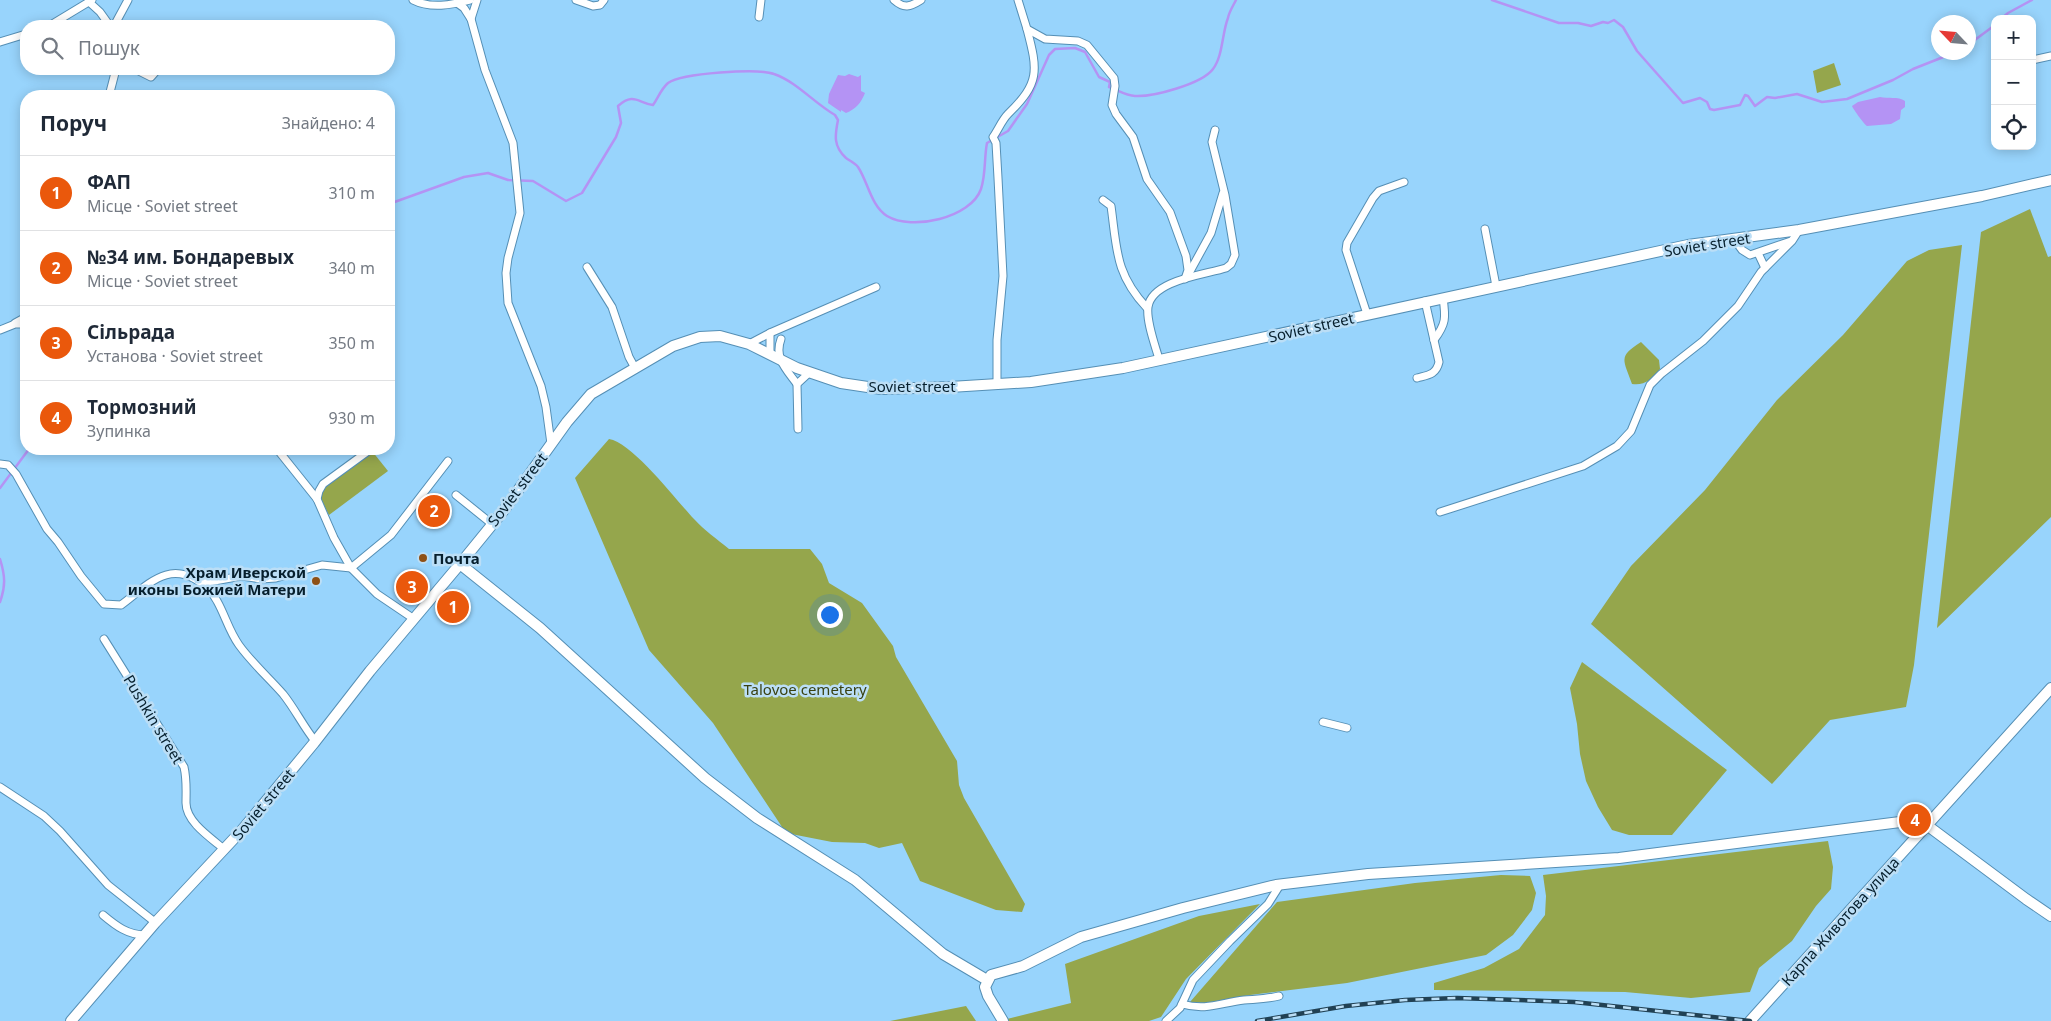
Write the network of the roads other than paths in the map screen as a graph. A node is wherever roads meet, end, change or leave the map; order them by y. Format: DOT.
graph roads {
  1 [pos="128,0"];
  2 [pos="413,0"];
  3 [pos="470,0"];
  4 [pos="477,0"];
  5 [pos="576,0"];
  6 [pos="604,0"];
  7 [pos="761,0"];
  8 [pos="894,0"];
  9 [pos="921,0"];
  10 [pos="1018,0"];
  11 [pos="91,1"];
  12 [pos="457,3"];
  13 [pos="759,17"];
  14 [pos="471,19"];
  15 [pos="59,20"];
  16 [pos="106,20"];
  17 [pos="117,20"];
  18 [pos="1027,29"];
  19 [pos="20,36"];
  20 [pos="0,42"];
  21 [pos="2051,56"];
  22 [pos="2036,59"];
  23 [pos="114,75"];
  24 [pos="111,90"];
  25 [pos="1215,130"];
  26 [pos="2051,180"];
  27 [pos="1404,182"];
  28 [pos="1223,190"];
  29 [pos="1103,200"];
  30 [pos="1486,229"];
  31 [pos="1799,230"];
  32 [pos="1734,239"];
  33 [pos="1792,241"];
  34 [pos="1758,253"];
  35 [pos="587,267"];
  36 [pos="1765,268"];
  37 [pos="1185,279"];
  38 [pos="1496,286"];
  39 [pos="876,287"];
  40 [pos="1442,298"];
  41 [pos="1425,302"];
  42 [pos="1147,308"];
  43 [pos="1367,314"];
  44 [pos="20,321"];
  45 [pos="15,324"];
  46 [pos="20,324"];
  47 [pos="0,330"];
  48 [pos="770,333"];
  49 [pos="781,339"];
  50 [pos="1434,340"];
  51 [pos="748,344"];
  52 [pos="775,357"];
  53 [pos="1159,359"];
  54 [pos="635,368"];
  55 [pos="810,372"];
  56 [pos="1417,378"];
  57 [pos="797,384"];
  58 [pos="996,384"];
  59 [pos="798,429"];
  60 [pos="551,444"];
  61 [pos="282,455"];
  62 [pos="363,455"];
  63 [pos="448,461"];
  64 [pos="0,464"];
  65 [pos="456,495"];
  66 [pos="317,499"];
  67 [pos="1440,512"];
  68 [pos="492,524"];
  69 [pos="460,564"];
  70 [pos="351,568"];
  71 [pos="214,582"];
  72 [pos="203,584"];
  73 [pos="211,590"];
  74 [pos="414,619"];
  75 [pos="104,639"];
  76 [pos="2051,688"];
  77 [pos="1323,722"];
  78 [pos="1347,728"];
  79 [pos="315,742"];
  80 [pos="0,787"];
  81 [pos="1928,826"];
  82 [pos="224,849"];
  83 [pos="1280,885"];
  84 [pos="103,915"];
  85 [pos="2051,916"];
  86 [pos="156,923"];
  87 [pos="145,935"];
  88 [pos="987,980"];
  89 [pos="1279,996"];
  90 [pos="1182,1004"];
  91 [pos="71,1021"];
  92 [pos="1003,1021"];
  93 [pos="1166,1021"];
  94 [pos="1750,1021"];
  1 -- 17 [label="street"];
  2 -- 12 [label="street"];
  3 -- 12 [label="street"];
  4 -- 14 [label="street"];
  5 -- 6 [label="street"];
  7 -- 13 [label="street"];
  8 -- 9 [label="street"];
  10 -- 18 [label="street"];
  11 -- 15 [label="street"];
  11 -- 16 [label="street"];
  12 -- 14 [label="street"];
  14 -- 60 [label="street"];
  18 -- 37 [label="street"];
  18 -- 58 [label="street"];
  19 -- 20 [label="street"];
  21 -- 22 [label="street"];
  23 -- 24 [label="street"];
  25 -- 28 [label="street"];
  26 -- 31 [label="main road, Soviet street"];
  27 -- 43 [label="street"];
  28 -- 37 [label="street"];
  28 -- 37 [label="street"];
  29 -- 42 [label="street"];
  30 -- 38 [label="street"];
  31 -- 32 [label="main road, Soviet street"];
  31 -- 33 [label="street"];
  32 -- 34 [label="street"];
  32 -- 38 [label="main road, Soviet street"];
  33 -- 34 [label="street"];
  33 -- 36 [label="street"];
  34 -- 36 [label="street"];
  35 -- 54 [label="street"];
  36 -- 67 [label="street"];
  37 -- 42 [label="street"];
  38 -- 40 [label="main road, Soviet street"];
  39 -- 48 [label="street"];
  40 -- 41 [label="main road, Soviet street"];
  40 -- 50 [label="street"];
  41 -- 43 [label="main road, Soviet street"];
  41 -- 50 [label="street"];
  42 -- 53 [label="street"];
  43 -- 53 [label="main road, Soviet street"];
  44 -- 45 [label="street"];
  45 -- 46 [label="street"];
  45 -- 47 [label="street"];
  48 -- 51 [label="street"];
  48 -- 52 [label="street"];
  49 -- 52 [label="street"];
  50 -- 56 [label="street"];
  51 -- 52 [label="main road, Soviet street"];
  51 -- 54 [label="main road, Soviet street"];
  52 -- 55 [label="main road, Soviet street"];
  52 -- 57 [label="street"];
  53 -- 58 [label="main road, Soviet street"];
  54 -- 60 [label="main road, Soviet street"];
  55 -- 57 [label="street"];
  55 -- 58 [label="main road, Soviet street"];
  57 -- 59 [label="street"];
  60 -- 68 [label="main road, Soviet street"];
  61 -- 66 [label="street"];
  62 -- 66 [label="street"];
  63 -- 70 [label="street"];
  64 -- 72 [label="street"];
  65 -- 68 [label="street"];
  66 -- 70 [label="street"];
  68 -- 69 [label="main road, Soviet street"];
  69 -- 74 [label="main road, Soviet street"];
  69 -- 88 [label="main road"];
  70 -- 71 [label="street"];
  70 -- 74 [label="street"];
  71 -- 72 [label="street"];
  71 -- 73 [label="street"];
  72 -- 73 [label="street"];
  73 -- 79 [label="street"];
  74 -- 79 [label="main road, Soviet street"];
  75 -- 82 [label="street, Pushkin street"];
  76 -- 81 [label="main road, Карпа Животова улица"];
  77 -- 78 [label="street"];
  79 -- 82 [label="main road, Soviet street"];
  80 -- 86 [label="street"];
  81 -- 83 [label="main road"];
  81 -- 85 [label="main road"];
  81 -- 94 [label="main road, Карпа Животова улица"];
  82 -- 86 [label="main road, Soviet street"];
  83 -- 88 [label="main road"];
  83 -- 90 [label="street"];
  84 -- 87 [label="street"];
  86 -- 87 [label="main road, Soviet street"];
  87 -- 91 [label="main road, Soviet street"];
  88 -- 92 [label="main road"];
  89 -- 90 [label="street"];
  90 -- 93 [label="street"];
}
